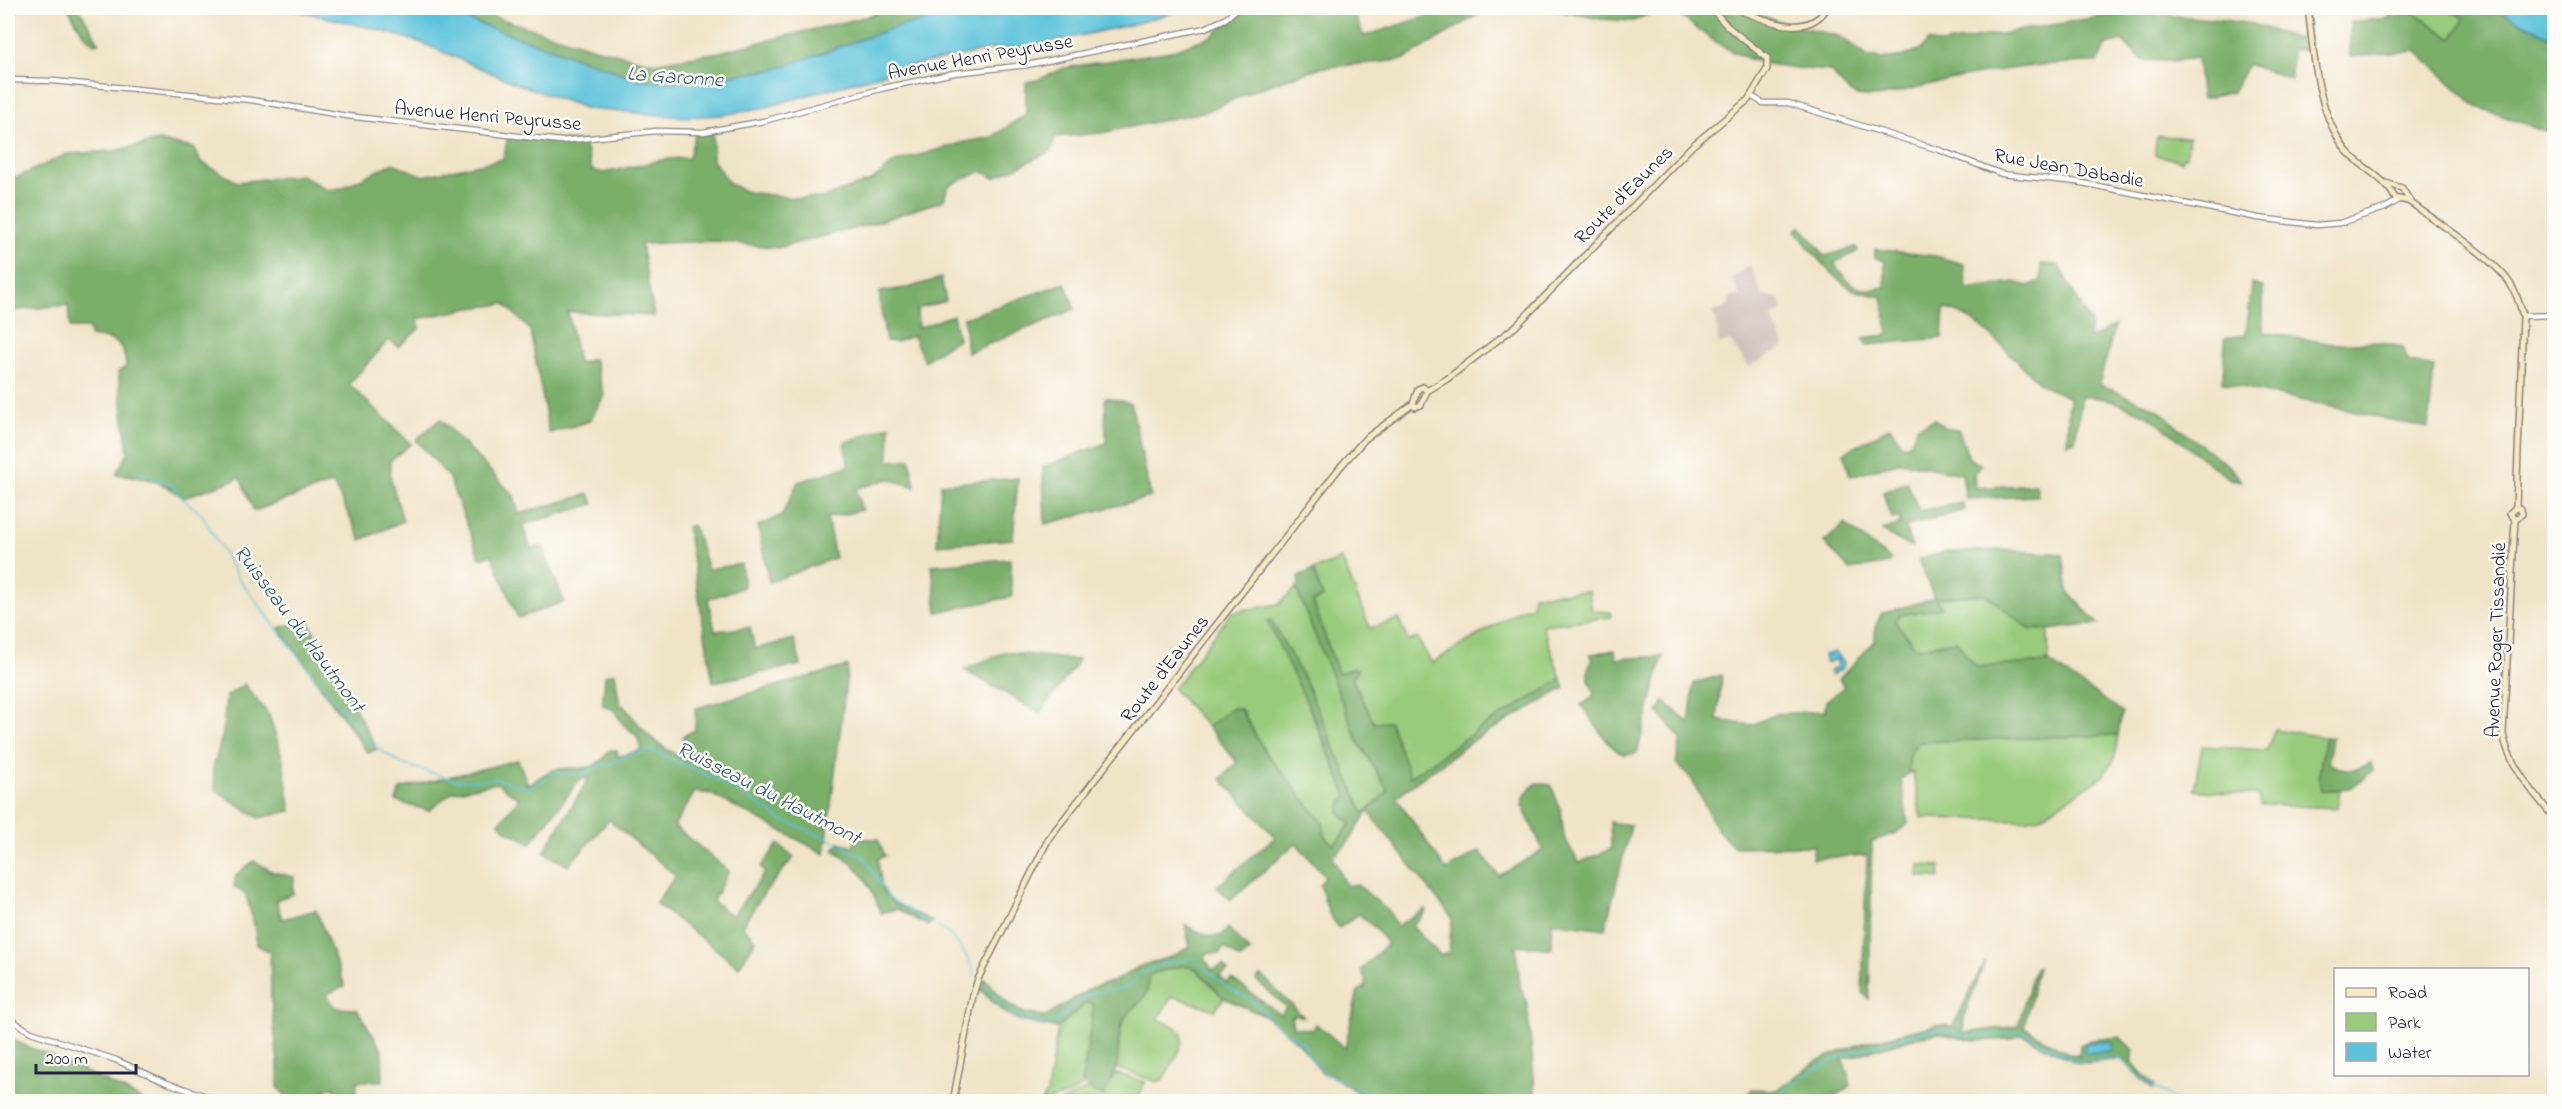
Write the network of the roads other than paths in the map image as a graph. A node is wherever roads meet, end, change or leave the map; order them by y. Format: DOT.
graph roads {
  1 [pos="1238,8"];
  2 [pos="1711,8"];
  3 [pos="1734,8"];
  4 [pos="1827,8"];
  5 [pos="2308,8"];
  6 [pos="8,80"];
  7 [pos="1751,96"];
  8 [pos="2385,183"];
  9 [pos="2398,188"];
  10 [pos="2405,193"];
  11 [pos="2397,197"];
  12 [pos="2411,202"];
  13 [pos="2554,315"];
  14 [pos="2523,316"];
  15 [pos="1427,391"];
  16 [pos="1413,404"];
  17 [pos="2554,818"];
  18 [pos="8,1018"];
  19 [pos="224,1101"];
  20 [pos="953,1101"];
  1 -- 6 [label="street, Avenue Henri Peyrusse"];
  2 -- 7 [label="main road, Route d'Eaunes"];
  3 -- 4 [label="main road"];
  5 -- 8 [label="main road"];
  7 -- 11 [label="street, Rue Jean Dabadie"];
  7 -- 15 [label="main road, Route d'Eaunes"];
  8 -- 9 [label="main road"];
  8 -- 11 [label="main road"];
  9 -- 10 [label="main road"];
  9 -- 11 [label="main road"];
  10 -- 11 [label="main road"];
  10 -- 12 [label="main road"];
  11 -- 12 [label="main road"];
  12 -- 14 [label="main road"];
  13 -- 14 [label="street"];
  14 -- 17 [label="main road, Avenue Roger Tissandié"];
  15 -- 16 [label="main road, Route d'Eaunes"];
  15 -- 16 [label="main road, Route d'Eaunes"];
  16 -- 20 [label="main road, Route d'Eaunes"];
  18 -- 19 [label="street"];
}
